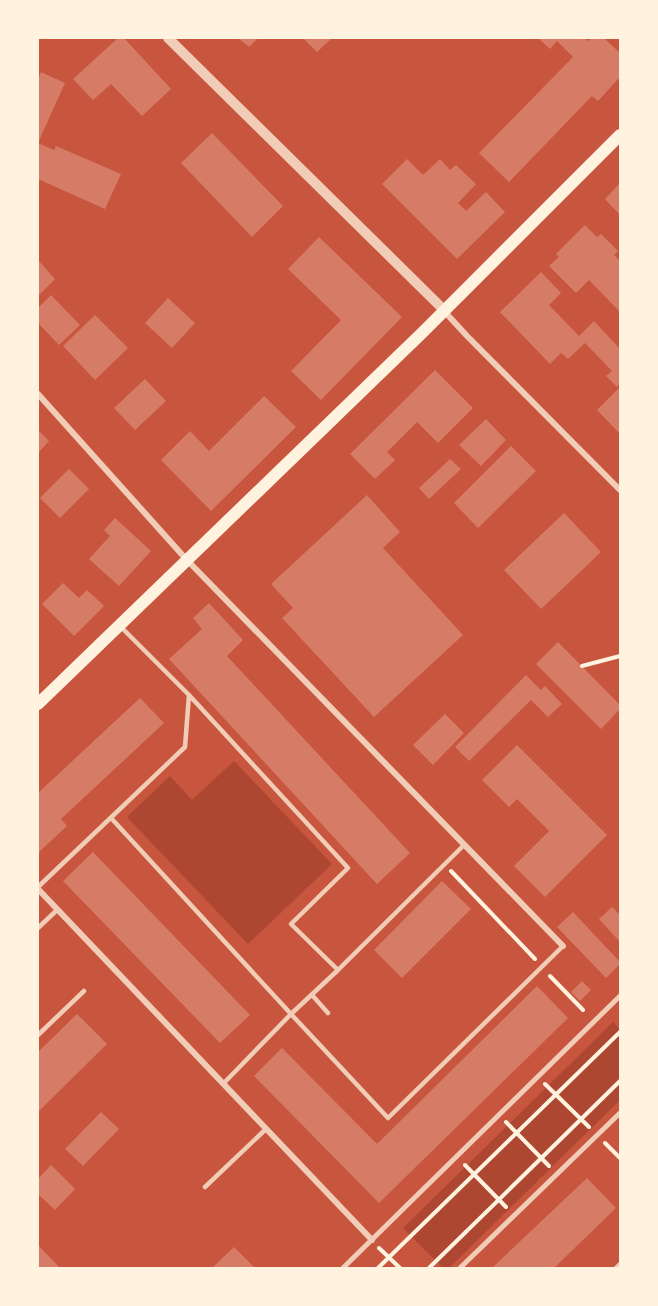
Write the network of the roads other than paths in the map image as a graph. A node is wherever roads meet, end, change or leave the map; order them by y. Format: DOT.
graph roads {
  1 [pos="168,38"];
  2 [pos="621,135"];
  3 [pos="444,310"];
  4 [pos="38,394"];
  5 [pos="621,490"];
  6 [pos="186,559"];
  7 [pos="118,625"];
  8 [pos="189,695"];
  9 [pos="38,704"];
  10 [pos="111,818"];
  11 [pos="464,845"];
  12 [pos="38,888"];
  13 [pos="57,910"];
  14 [pos="38,928"];
  15 [pos="563,946"];
  16 [pos="338,970"];
  17 [pos="84,991"];
  18 [pos="312,995"];
  19 [pos="621,996"];
  20 [pos="328,1012"];
  21 [pos="291,1014"];
  22 [pos="38,1033"];
  23 [pos="223,1084"];
  24 [pos="621,1113"];
  25 [pos="266,1129"];
  26 [pos="205,1187"];
  27 [pos="372,1240"];
  28 [pos="621,1264"];
  29 [pos="343,1269"];
  30 [pos="460,1269"];
  31 [pos="616,1269"];
  1 -- 3 [label="street"];
  2 -- 3 [label="main road"];
  3 -- 5 [label="street"];
  3 -- 6 [label="main road"];
  4 -- 6 [label="street"];
  6 -- 7 [label="main road"];
  6 -- 11 [label="street"];
  7 -- 8 [label="lane"];
  7 -- 9 [label="main road"];
  8 -- 10 [label="lane"];
  8 -- 16 [label="lane"];
  10 -- 12 [label="lane"];
  10 -- 21 [label="lane"];
  11 -- 15 [label="street"];
  11 -- 16 [label="lane"];
  12 -- 13 [label="street"];
  13 -- 14 [label="lane"];
  13 -- 23 [label="street"];
  15 -- 21 [label="lane"];
  16 -- 18 [label="lane"];
  17 -- 22 [label="lane"];
  18 -- 20 [label="lane"];
  18 -- 21 [label="lane"];
  19 -- 27 [label="street"];
  21 -- 23 [label="lane"];
  23 -- 25 [label="street"];
  24 -- 30 [label="street"];
  25 -- 26 [label="lane"];
  25 -- 27 [label="street"];
  27 -- 29 [label="street"];
  28 -- 31 [label="lane"];
}
